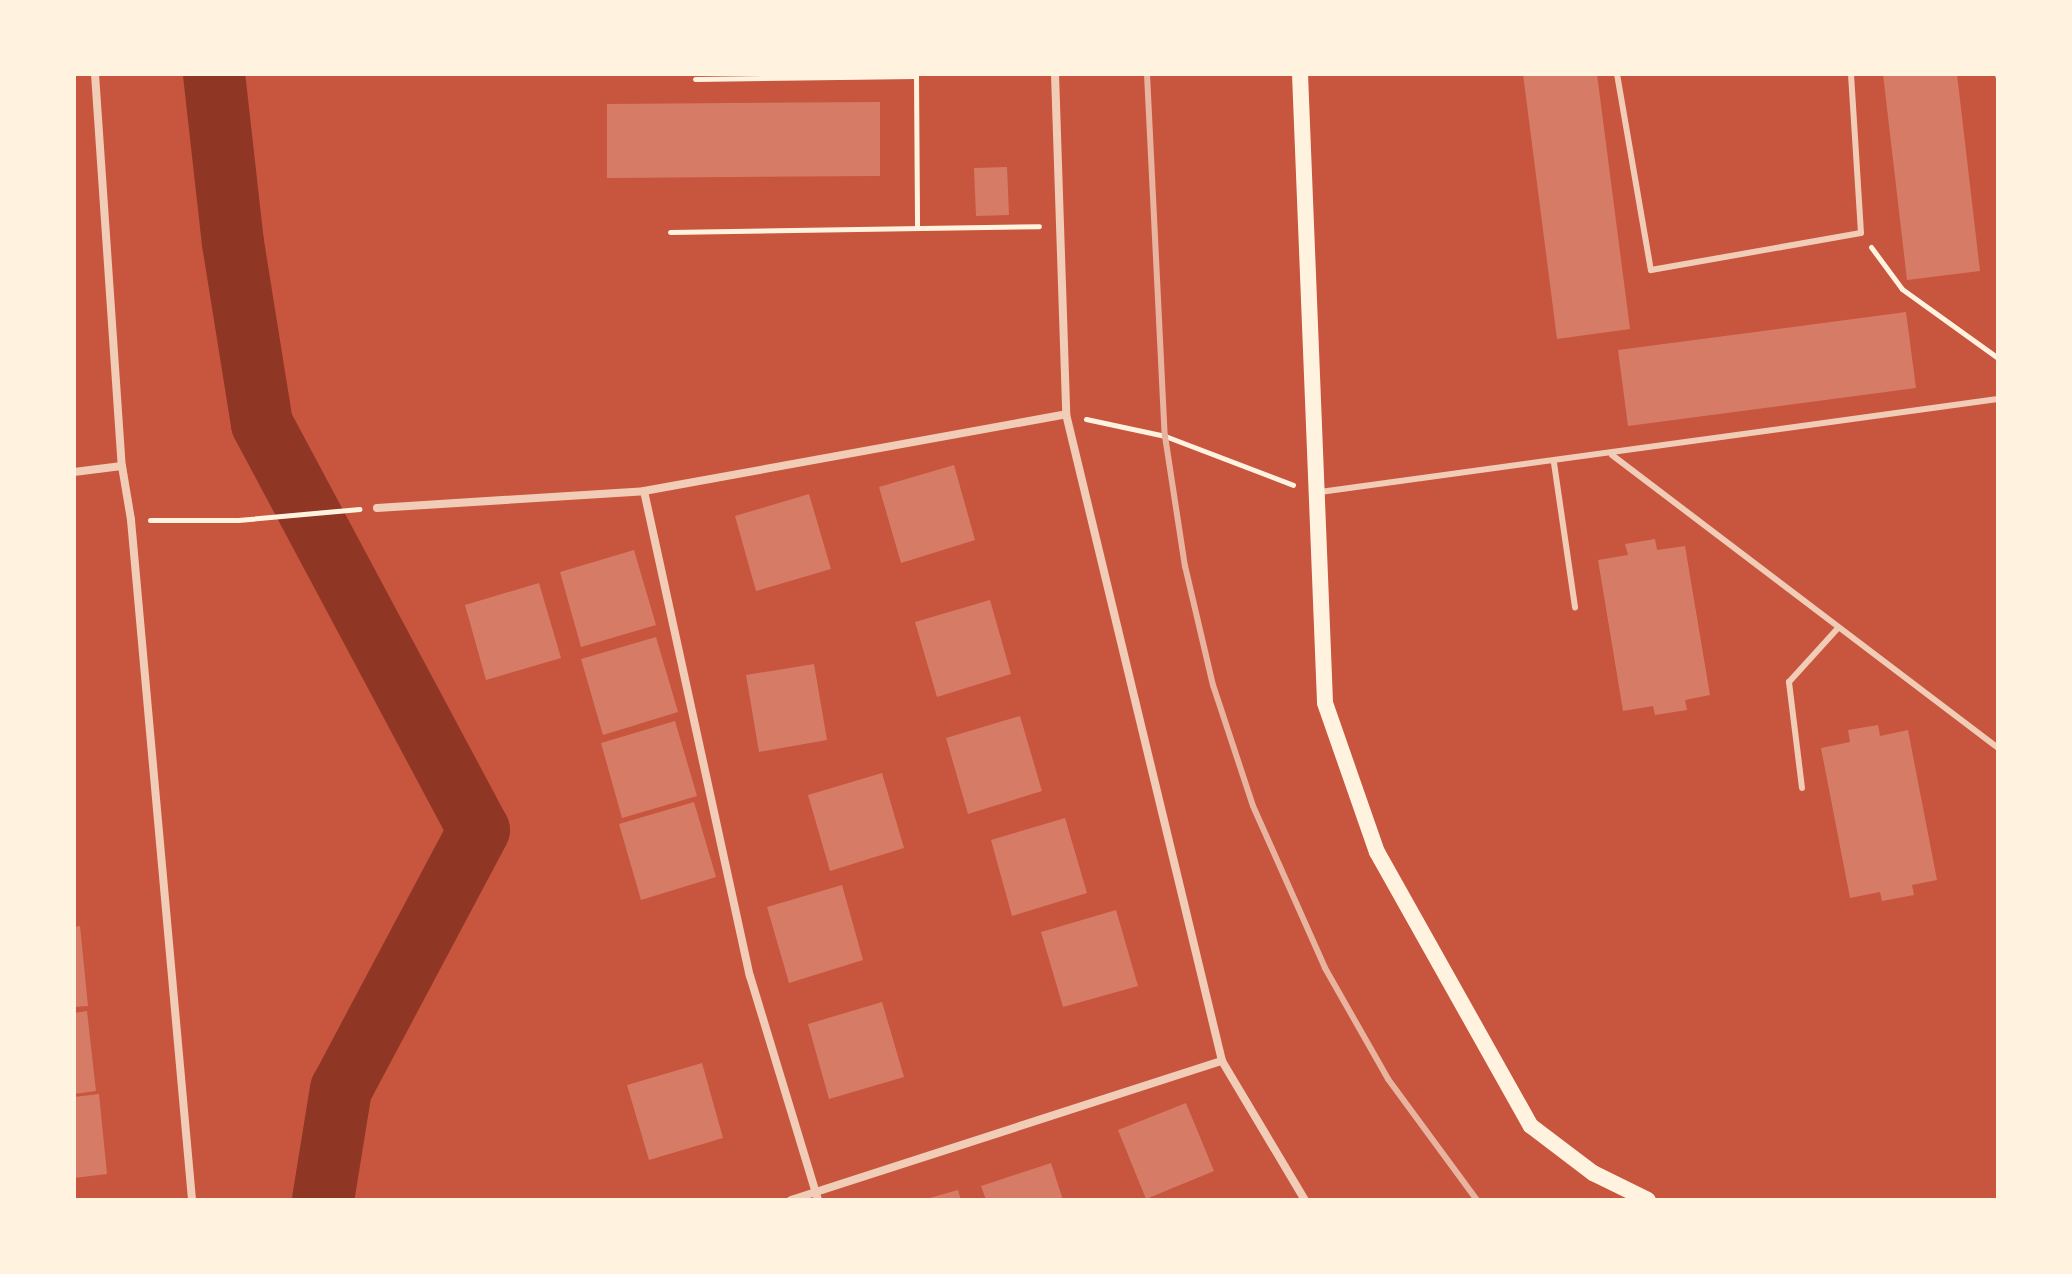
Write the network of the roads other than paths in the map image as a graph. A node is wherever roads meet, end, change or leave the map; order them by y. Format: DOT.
graph roads {
  1 [pos="95,74"];
  2 [pos="1055,74"];
  3 [pos="1300,74"];
  4 [pos="1617,74"];
  5 [pos="1851,74"];
  6 [pos="1998,399"];
  7 [pos="1066,414"];
  8 [pos="1612,455"];
  9 [pos="1554,463"];
  10 [pos="122,466"];
  11 [pos="74,472"];
  12 [pos="644,491"];
  13 [pos="1313,492"];
  14 [pos="377,508"];
  15 [pos="1575,607"];
  16 [pos="1838,628"];
  17 [pos="1998,748"];
  18 [pos="1802,788"];
  19 [pos="1222,1061"];
  20 [pos="816,1196"];
  21 [pos="192,1200"];
  22 [pos="791,1200"];
  23 [pos="1305,1200"];
  24 [pos="1648,1200"];
  1 -- 10 [label="street"];
  2 -- 7 [label="street"];
  3 -- 13 [label="main road"];
  4 -- 5 [label="lane"];
  6 -- 8 [label="lane"];
  7 -- 12 [label="street"];
  7 -- 19 [label="street"];
  8 -- 9 [label="lane"];
  8 -- 16 [label="lane"];
  9 -- 13 [label="lane"];
  9 -- 15 [label="lane"];
  10 -- 11 [label="street"];
  10 -- 21 [label="street"];
  12 -- 14 [label="street"];
  12 -- 20 [label="street"];
  13 -- 24 [label="main road"];
  16 -- 17 [label="lane"];
  16 -- 18 [label="lane"];
  19 -- 20 [label="street"];
  19 -- 23 [label="street"];
  20 -- 22 [label="street"];
}
